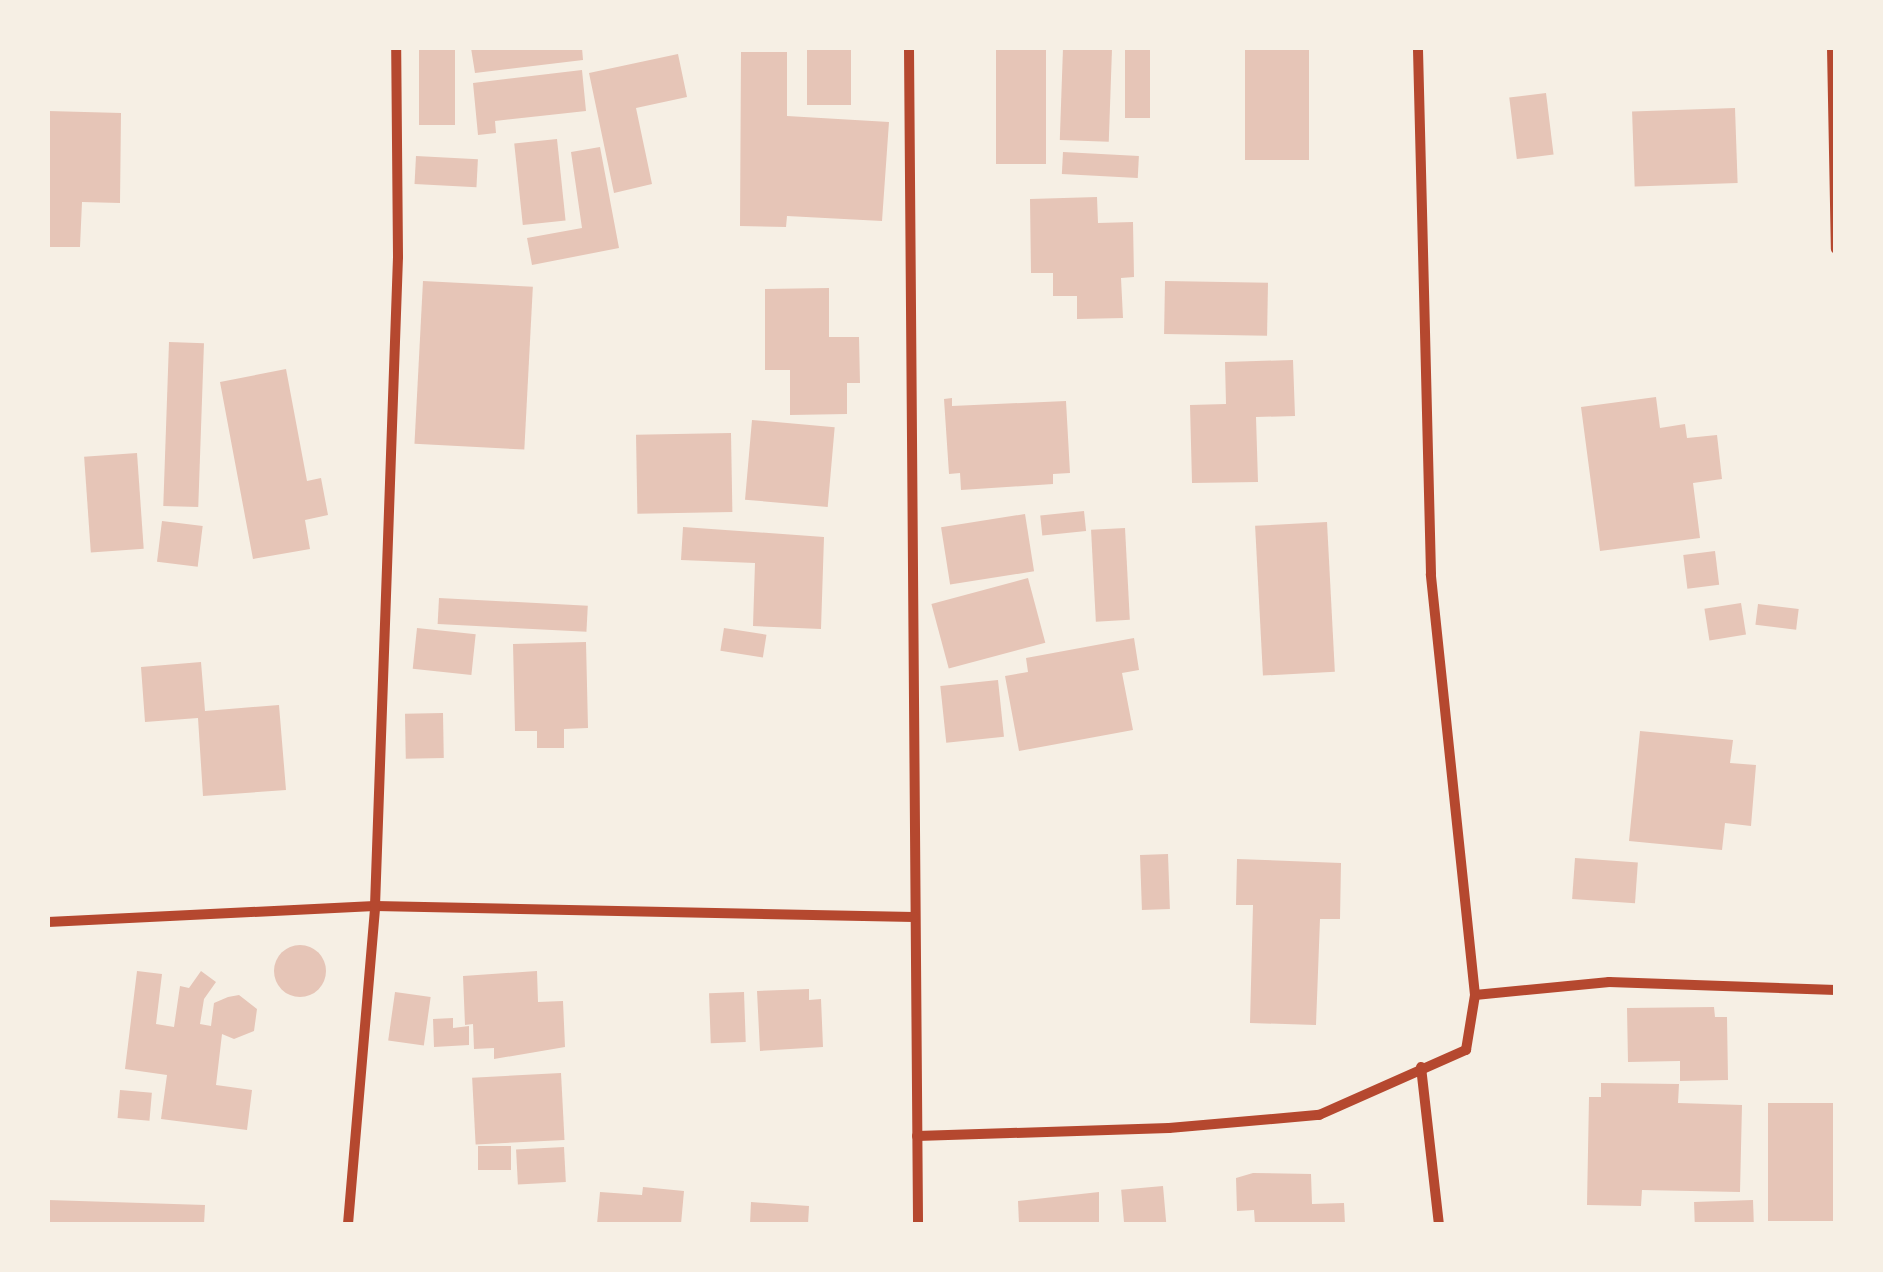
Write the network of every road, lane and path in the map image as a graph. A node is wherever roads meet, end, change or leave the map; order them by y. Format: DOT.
graph roads {
  1 [pos="396,48"];
  2 [pos="909,48"];
  3 [pos="1418,48"];
  4 [pos="1832,48"];
  5 [pos="1836,249"];
  6 [pos="375,906"];
  7 [pos="914,917"];
  8 [pos="48,922"];
  9 [pos="1836,990"];
  10 [pos="1474,995"];
  11 [pos="1421,1067"];
  12 [pos="917,1136"];
  13 [pos="348,1224"];
  14 [pos="918,1224"];
  15 [pos="1438,1224"];
  1 -- 6 [label="street"];
  2 -- 7 [label="street"];
  3 -- 10 [label="street"];
  4 -- 5 [label="street"];
  6 -- 7 [label="street"];
  6 -- 8 [label="street"];
  6 -- 13 [label="street"];
  7 -- 12 [label="street"];
  9 -- 10 [label="street"];
  10 -- 11 [label="street"];
  11 -- 12 [label="street"];
  11 -- 15 [label="street"];
  12 -- 14 [label="street"];
}
